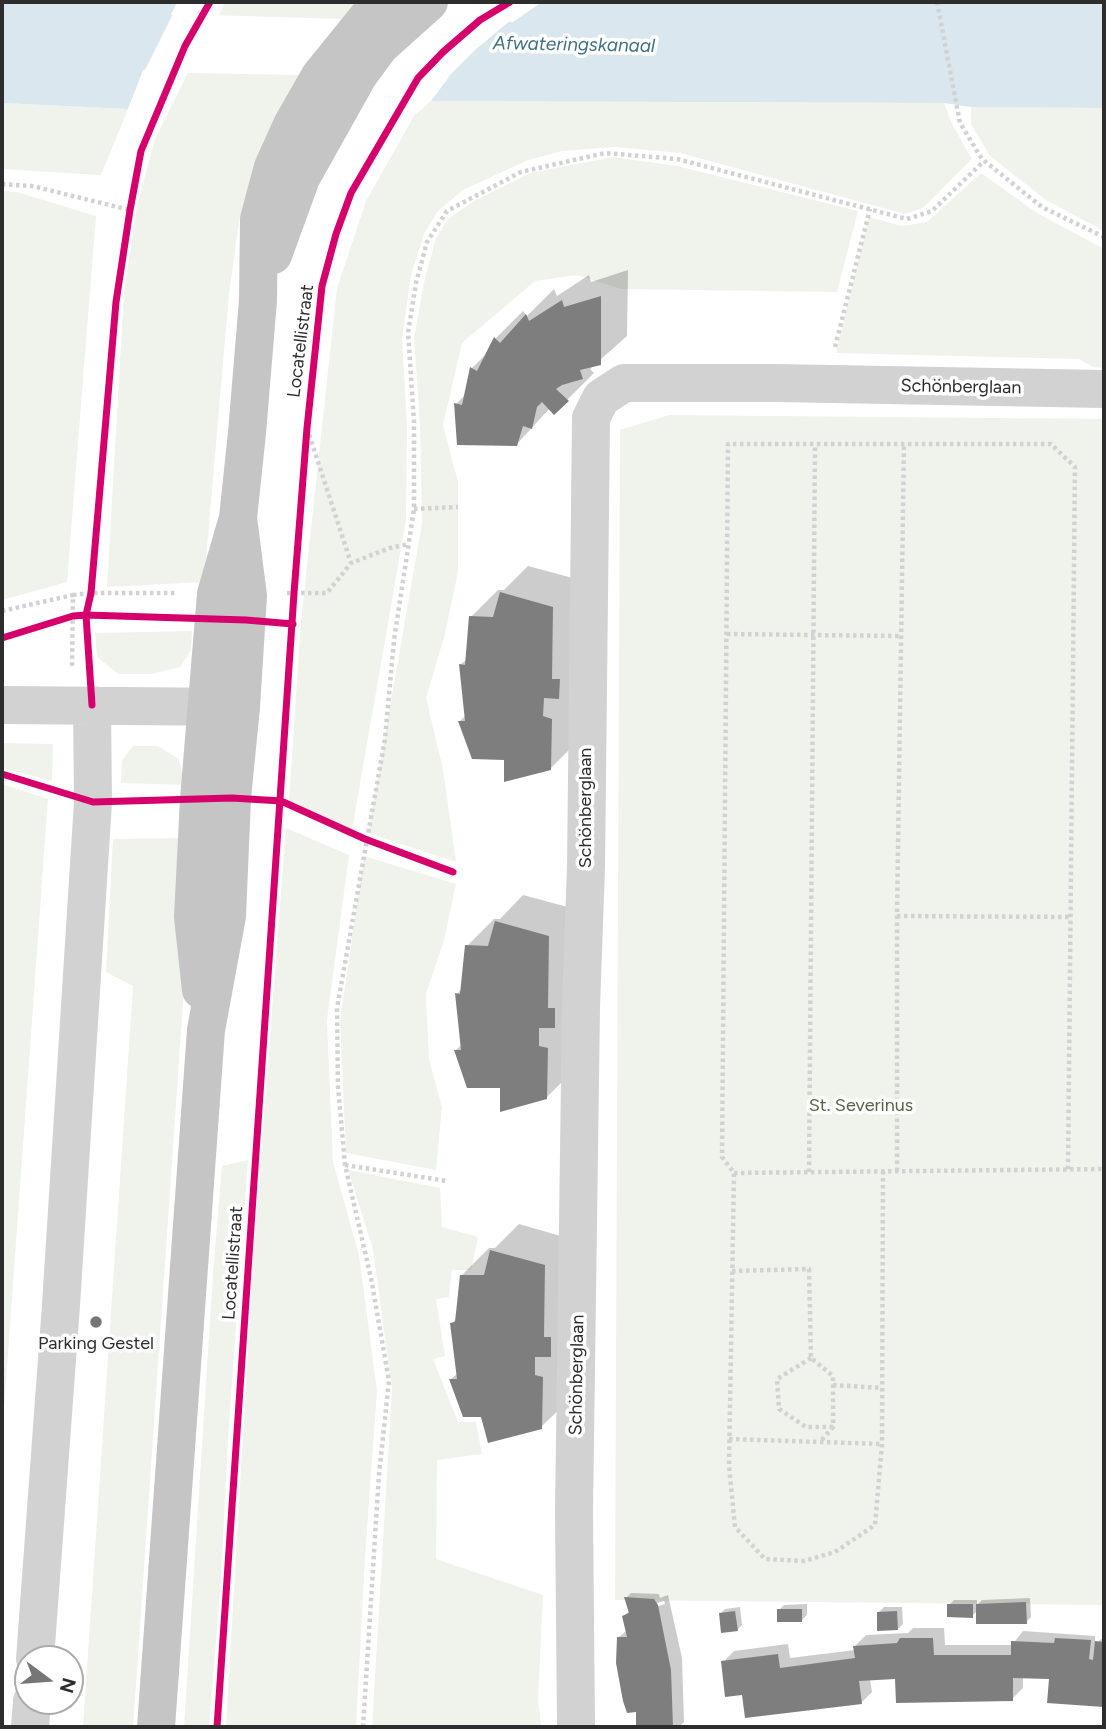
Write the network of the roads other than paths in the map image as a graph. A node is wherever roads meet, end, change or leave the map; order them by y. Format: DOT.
graph roads {
  1 [pos="398,10"];
  2 [pos="258,300"];
  3 [pos="1104,390"];
  4 [pos="2,705"];
  5 [pos="92,705"];
  6 [pos="223,706"];
  7 [pos="36,1645"];
  8 [pos="156,1727"];
  9 [pos="576,1727"];
  1 -- 2 [label="main road"];
  1 -- 2 [label="main road"];
  2 -- 6 [label="main road"];
  3 -- 9 [label="street, Schönberglaan"];
  4 -- 5 [label="street"];
  5 -- 6 [label="street"];
  5 -- 7 [label="street"];
  6 -- 8 [label="main road"];
}
